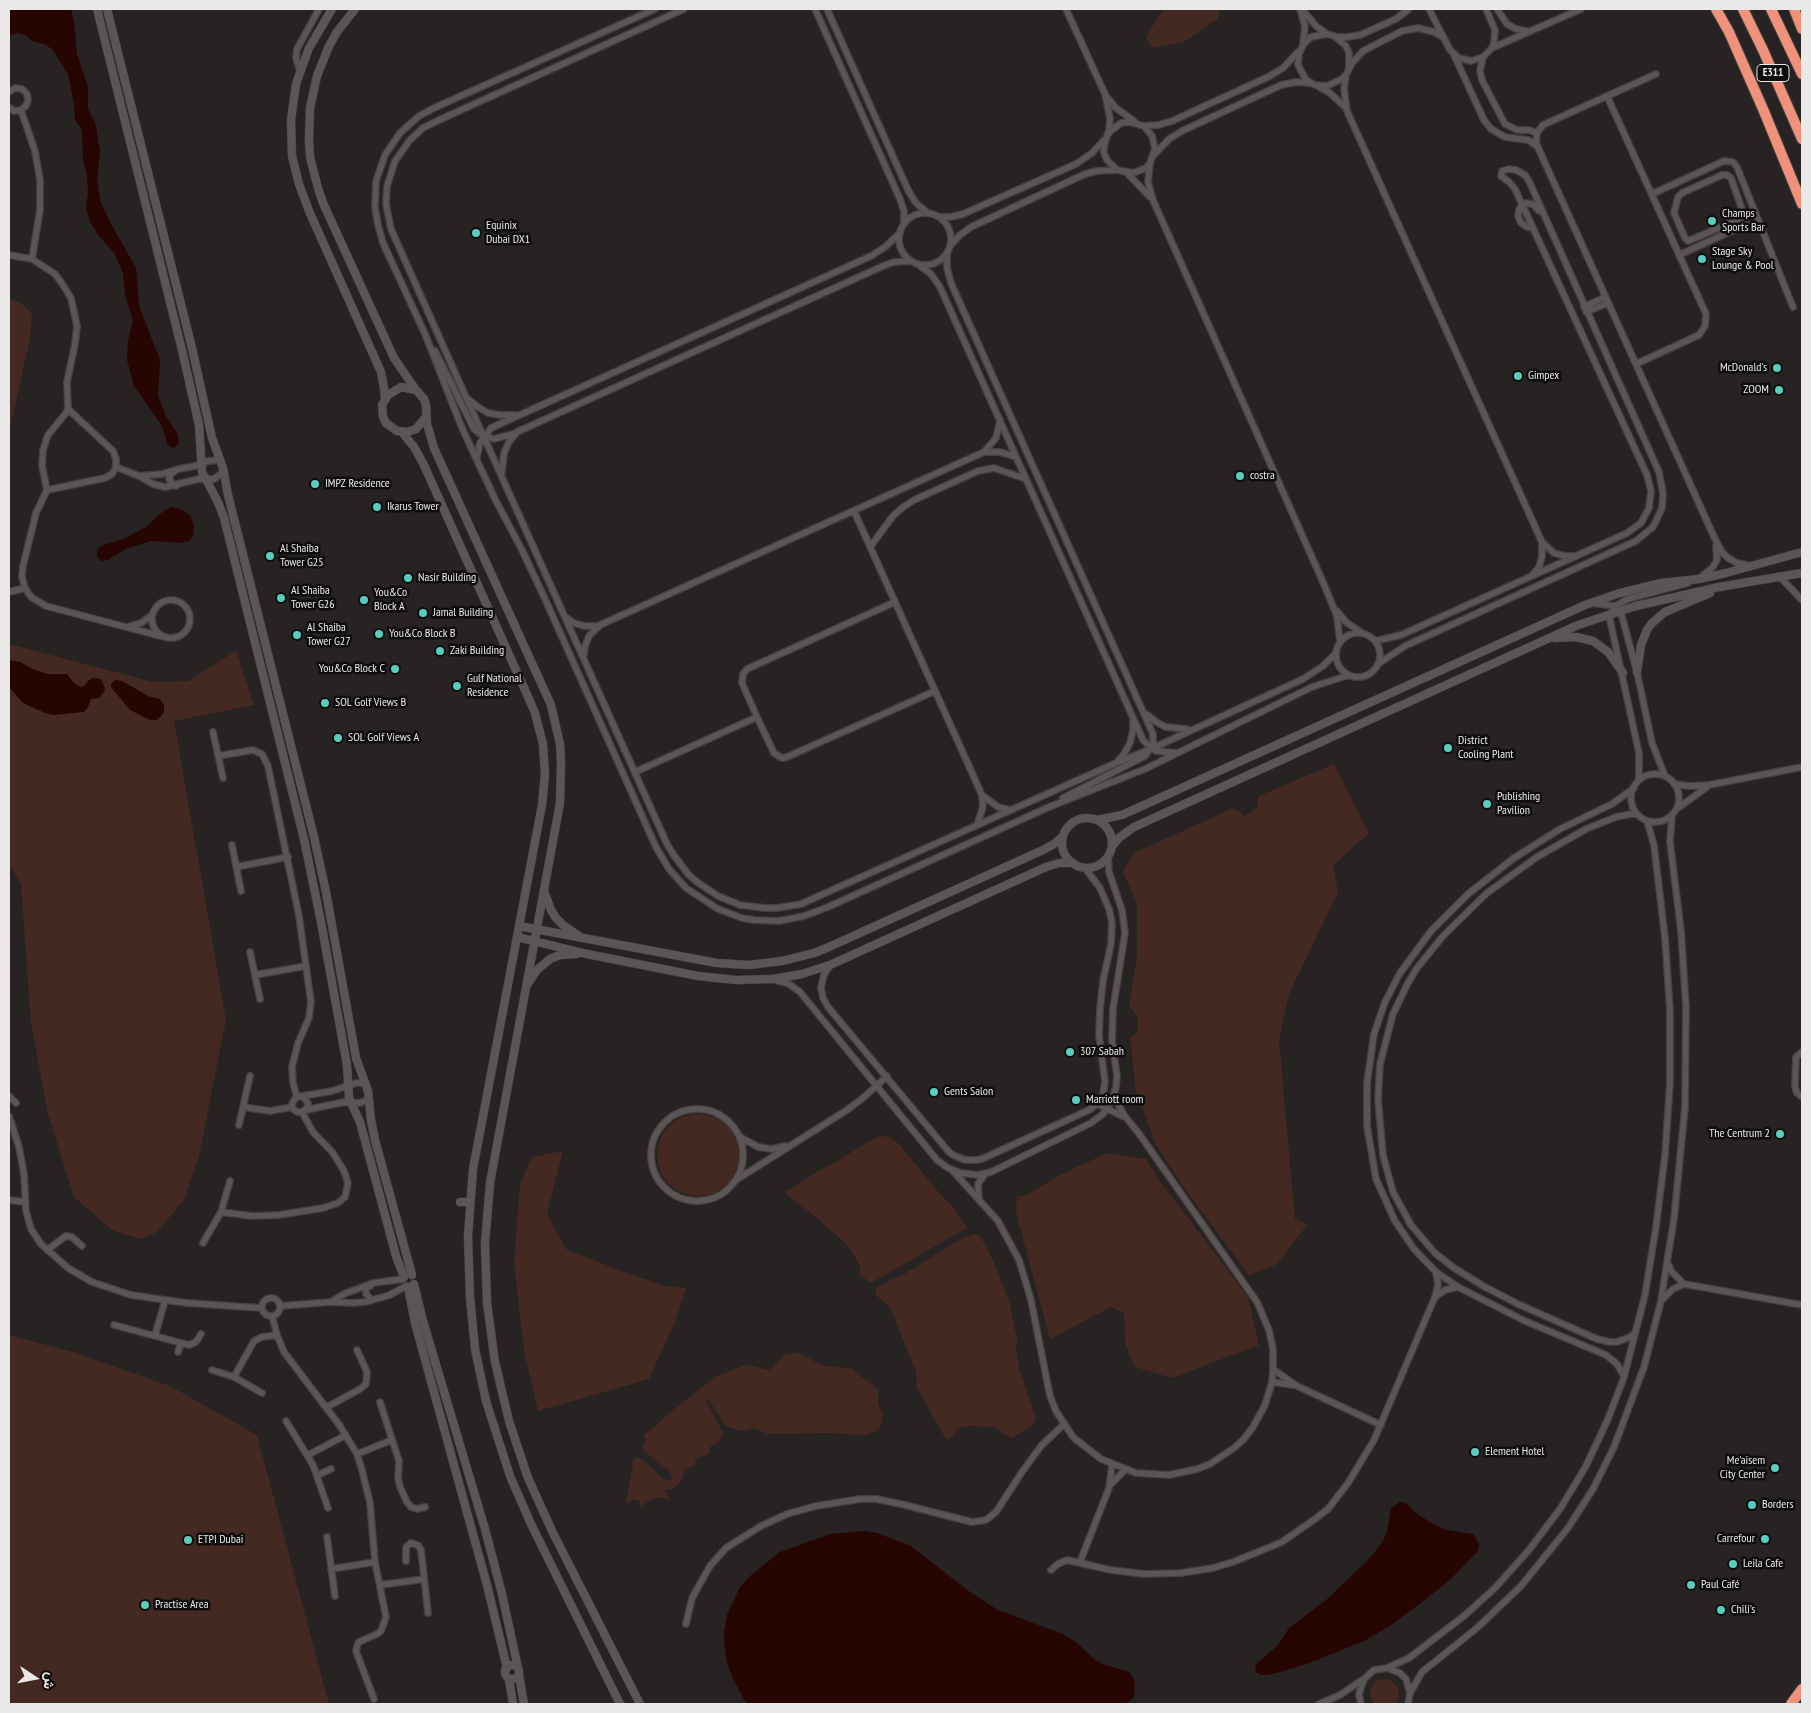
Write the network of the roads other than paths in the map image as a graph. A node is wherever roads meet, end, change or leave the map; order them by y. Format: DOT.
graph roads {
  1 [pos="97,9"];
  2 [pos="107,9"];
  3 [pos="319,9"];
  4 [pos="332,9"];
  5 [pos="355,9"];
  6 [pos="655,9"];
  7 [pos="684,9"];
  8 [pos="815,9"];
  9 [pos="827,9"];
  10 [pos="1066,9"];
  11 [pos="1301,9"];
  12 [pos="1410,9"];
  13 [pos="1429,9"];
  14 [pos="1486,9"];
  15 [pos="1497,9"];
  16 [pos="1581,9"];
  17 [pos="1714,9"];
  18 [pos="1742,9"];
  19 [pos="1772,9"];
  20 [pos="1794,9"];
  21 [pos="1802,28"];
  22 [pos="1531,31"];
  23 [pos="1327,34"];
  24 [pos="1334,36"];
  25 [pos="1442,36"];
  26 [pos="1302,46"];
  27 [pos="1492,48"];
  28 [pos="1454,55"];
  29 [pos="1483,57"];
  30 [pos="1349,67"];
  31 [pos="300,71"];
  32 [pos="1656,74"];
  33 [pos="1802,74"];
  34 [pos="1346,75"];
  35 [pos="1313,84"];
  36 [pos="9,92"];
  37 [pos="1105,94"];
  38 [pos="1607,96"];
  39 [pos="9,107"];
  40 [pos="21,110"];
  41 [pos="1347,111"];
  42 [pos="1137,123"];
  43 [pos="1144,126"];
  44 [pos="1538,133"];
  45 [pos="1107,136"];
  46 [pos="1802,139"];
  47 [pos="1538,147"];
  48 [pos="1154,156"];
  49 [pos="1150,163"];
  50 [pos="1117,170"];
  51 [pos="1127,173"];
  52 [pos="1652,194"];
  53 [pos="1153,200"];
  54 [pos="1522,204"];
  55 [pos="1802,204"];
  56 [pos="928,213"];
  57 [pos="939,217"];
  58 [pos="1545,218"];
  59 [pos="904,223"];
  60 [pos="1747,224"];
  61 [pos="900,233"];
  62 [pos="1688,240"];
  63 [pos="950,246"];
  64 [pos="1676,247"];
  65 [pos="948,253"];
  66 [pos="9,255"];
  67 [pos="1679,255"];
  68 [pos="32,259"];
  69 [pos="910,261"];
  70 [pos="919,265"];
  71 [pos="1607,300"];
  72 [pos="1792,307"];
  73 [pos="1585,310"];
  74 [pos="425,334"];
  75 [pos="1636,364"];
  76 [pos="416,390"];
  77 [pos="465,395"];
  78 [pos="385,399"];
  79 [pos="68,408"];
  80 [pos="517,415"];
  81 [pos="426,417"];
  82 [pos="1000,420"];
  83 [pos="402,432"];
  84 [pos="517,432"];
  85 [pos="484,436"];
  86 [pos="984,452"];
  87 [pos="1016,457"];
  88 [pos="220,460"];
  89 [pos="478,461"];
  90 [pos="201,464"];
  91 [pos="116,467"];
  92 [pos="172,472"];
  93 [pos="223,472"];
  94 [pos="502,474"];
  95 [pos="139,476"];
  96 [pos="206,479"];
  97 [pos="1026,479"];
  98 [pos="176,486"];
  99 [pos="47,490"];
  100 [pos="854,511"];
  101 [pos="1715,539"];
  102 [pos="1542,542"];
  103 [pos="870,547"];
  104 [pos="1802,552"];
  105 [pos="1576,556"];
  106 [pos="1751,566"];
  107 [pos="1802,573"];
  108 [pos="1532,576"];
  109 [pos="1780,576"];
  110 [pos="1699,579"];
  111 [pos="25,588"];
  112 [pos="1719,588"];
  113 [pos="9,592"];
  114 [pos="1802,600"];
  115 [pos="895,602"];
  116 [pos="1591,602"];
  117 [pos="1334,607"];
  118 [pos="1615,610"];
  119 [pos="152,616"];
  120 [pos="565,616"];
  121 [pos="600,625"];
  122 [pos="128,626"];
  123 [pos="1362,633"];
  124 [pos="160,636"];
  125 [pos="1548,638"];
  126 [pos="1375,641"];
  127 [pos="1340,642"];
  128 [pos="1336,653"];
  129 [pos="584,657"];
  130 [pos="1378,664"];
  131 [pos="545,668"];
  132 [pos="537,672"];
  133 [pos="1637,672"];
  134 [pos="1622,673"];
  135 [pos="1348,675"];
  136 [pos="935,691"];
  137 [pos="529,699"];
  138 [pos="521,703"];
  139 [pos="1144,712"];
  140 [pos="1133,716"];
  141 [pos="757,717"];
  142 [pos="1192,729"];
  143 [pos="213,732"];
  144 [pos="1151,749"];
  145 [pos="1181,753"];
  146 [pos="218,756"];
  147 [pos="1116,763"];
  148 [pos="1802,766"];
  149 [pos="635,772"];
  150 [pos="1665,776"];
  151 [pos="222,778"];
  152 [pos="1639,780"];
  153 [pos="1674,784"];
  154 [pos="1709,786"];
  155 [pos="1634,788"];
  156 [pos="982,795"];
  157 [pos="1049,807"];
  158 [pos="1676,809"];
  159 [pos="1010,810"];
  160 [pos="1636,813"];
  161 [pos="1672,815"];
  162 [pos="1097,820"];
  163 [pos="1647,821"];
  164 [pos="977,826"];
  165 [pos="1063,836"];
  166 [pos="232,845"];
  167 [pos="1112,846"];
  168 [pos="1108,856"];
  169 [pos="288,858"];
  170 [pos="1073,863"];
  171 [pos="236,867"];
  172 [pos="1084,868"];
  173 [pos="544,889"];
  174 [pos="241,891"];
  175 [pos="893,908"];
  176 [pos="897,916"];
  177 [pos="520,926"];
  178 [pos="536,929"];
  179 [pos="517,937"];
  180 [pos="583,938"];
  181 [pos="534,941"];
  182 [pos="810,944"];
  183 [pos="250,952"];
  184 [pos="814,953"];
  185 [pos="587,954"];
  186 [pos="830,965"];
  187 [pos="306,966"];
  188 [pos="255,975"];
  189 [pos="773,979"];
  190 [pos="524,989"];
  191 [pos="260,999"];
  192 [pos="1802,1052"];
  193 [pos="250,1076"];
  194 [pos="887,1076"];
  195 [pos="366,1083"];
  196 [pos="348,1086"];
  197 [pos="877,1086"];
  198 [pos="1115,1092"];
  199 [pos="319,1094"];
  200 [pos="9,1096"];
  201 [pos="300,1097"];
  202 [pos="1802,1097"];
  203 [pos="369,1099"];
  204 [pos="351,1102"];
  205 [pos="16,1103"];
  206 [pos="1097,1104"];
  207 [pos="292,1106"];
  208 [pos="322,1106"];
  209 [pos="243,1107"];
  210 [pos="1108,1108"];
  211 [pos="304,1111"];
  212 [pos="9,1116"];
  213 [pos="1128,1120"];
  214 [pos="239,1125"];
  215 [pos="739,1136"];
  216 [pos="795,1143"];
  217 [pos="952,1170"];
  218 [pos="985,1174"];
  219 [pos="736,1180"];
  220 [pos="230,1182"];
  221 [pos="979,1199"];
  222 [pos="9,1200"];
  223 [pos="25,1202"];
  224 [pos="460,1202"];
  225 [pos="470,1202"];
  226 [pos="221,1212"];
  227 [pos="203,1243"];
  228 [pos="82,1246"];
  229 [pos="47,1250"];
  230 [pos="1667,1262"];
  231 [pos="468,1270"];
  232 [pos="459,1271"];
  233 [pos="1436,1272"];
  234 [pos="407,1282"];
  235 [pos="1684,1284"];
  236 [pos="368,1286"];
  237 [pos="1458,1286"];
  238 [pos="1435,1297"];
  239 [pos="372,1300"];
  240 [pos="165,1301"];
  241 [pos="1660,1301"];
  242 [pos="331,1302"];
  243 [pos="1802,1305"];
  244 [pos="280,1306"];
  245 [pos="262,1308"];
  246 [pos="272,1316"];
  247 [pos="114,1325"];
  248 [pos="1636,1333"];
  249 [pos="201,1334"];
  250 [pos="155,1335"];
  251 [pos="277,1336"];
  252 [pos="181,1343"];
  253 [pos="357,1350"];
  254 [pos="178,1352"];
  255 [pos="1273,1369"];
  256 [pos="212,1370"];
  257 [pos="234,1377"];
  258 [pos="1624,1377"];
  259 [pos="1272,1382"];
  260 [pos="1297,1386"];
  261 [pos="262,1393"];
  262 [pos="380,1402"];
  263 [pos="327,1408"];
  264 [pos="286,1421"];
  265 [pos="1064,1424"];
  266 [pos="1381,1425"];
  267 [pos="346,1436"];
  268 [pos="392,1440"];
  269 [pos="356,1454"];
  270 [pos="308,1455"];
  271 [pos="1112,1464"];
  272 [pos="331,1469"];
  273 [pos="1125,1470"];
  274 [pos="318,1475"];
  275 [pos="1109,1488"];
  276 [pos="425,1507"];
  277 [pos="328,1508"];
  278 [pos="327,1536"];
  279 [pos="376,1562"];
  280 [pos="406,1562"];
  281 [pos="1080,1562"];
  282 [pos="331,1569"];
  283 [pos="1051,1570"];
  284 [pos="424,1579"];
  285 [pos="380,1585"];
  286 [pos="335,1596"];
  287 [pos="428,1614"];
  288 [pos="686,1624"];
  289 [pos="592,1646"];
  290 [pos="583,1651"];
  291 [pos="506,1668"];
  292 [pos="1387,1668"];
  293 [pos="518,1671"];
  294 [pos="509,1679"];
  295 [pos="1364,1679"];
  296 [pos="1802,1689"];
  297 [pos="1410,1693"];
  298 [pos="374,1699"];
  299 [pos="513,1704"];
  300 [pos="524,1704"];
  301 [pos="619,1704"];
  302 [pos="640,1704"];
  303 [pos="1319,1704"];
  304 [pos="1361,1704"];
  305 [pos="1408,1704"];
  306 [pos="1791,1704"];
  1 -- 90 [label="street"];
  2 -- 88 [label="street"];
  3 -- 31 [label="street"];
  4 -- 31 [label="street"];
  5 -- 76 [label="street"];
  6 -- 74 [label="street"];
  7 -- 77 [label="street"];
  8 -- 59 [label="street"];
  9 -- 56 [label="street"];
  10 -- 37 [label="street"];
  11 -- 23 [label="street"];
  11 -- 26 [label="street"];
  12 -- 24 [label="street"];
  13 -- 25 [label="street"];
  14 -- 27 [label="street"];
  15 -- 22 [label="street"];
  16 -- 22 [label="street"];
  17 -- 55 [label="highway"];
  18 -- 46 [label="highway, E311"];
  19 -- 33 [label="highway, E311"];
  20 -- 21 [label="highway"];
  22 -- 27 [label="street"];
  23 -- 24 [label="street"];
  23 -- 26 [label="street"];
  24 -- 30 [label="street"];
  25 -- 28 [label="street"];
  25 -- 30 [label="street"];
  26 -- 35 [label="street"];
  26 -- 43 [label="street"];
  27 -- 29 [label="street"];
  28 -- 29 [label="street"];
  28 -- 47 [label="street"];
  29 -- 44 [label="street"];
  30 -- 34 [label="street"];
  31 -- 78 [label="street"];
  32 -- 38 [label="street"];
  34 -- 35 [label="street"];
  34 -- 41 [label="street"];
  35 -- 41 [label="street"];
  35 -- 48 [label="street"];
  36 -- 40 [label="street"];
  37 -- 42 [label="street"];
  37 -- 45 [label="street"];
  38 -- 44 [label="street"];
  38 -- 52 [label="street"];
  39 -- 40 [label="street"];
  40 -- 68 [label="street"];
  41 -- 102 [label="street"];
  42 -- 43 [label="street"];
  42 -- 45 [label="street"];
  43 -- 48 [label="street"];
  44 -- 47 [label="street"];
  45 -- 50 [label="street"];
  45 -- 57 [label="street"];
  47 -- 71 [label="street"];
  48 -- 49 [label="street"];
  49 -- 51 [label="street"];
  49 -- 53 [label="street"];
  50 -- 51 [label="street"];
  50 -- 63 [label="street"];
  51 -- 53 [label="street"];
  52 -- 64 [label="street"];
  52 -- 72 [label="street"];
  53 -- 117 [label="street"];
  54 -- 58 [label="street"];
  54 -- 58 [label="street"];
  54 -- 105 [label="street"];
  56 -- 57 [label="street"];
  56 -- 59 [label="street"];
  57 -- 63 [label="street"];
  58 -- 73 [label="street"];
  59 -- 61 [label="street"];
  60 -- 67 [label="street"];
  61 -- 69 [label="street"];
  61 -- 80 [label="street"];
  62 -- 62 [label="street"];
  62 -- 64 [label="street"];
  63 -- 65 [label="street"];
  64 -- 67 [label="street"];
  65 -- 70 [label="street"];
  65 -- 139 [label="street"];
  66 -- 68 [label="street"];
  67 -- 75 [label="street"];
  68 -- 79 [label="street"];
  69 -- 70 [label="street"];
  69 -- 84 [label="street"];
  70 -- 82 [label="street"];
  71 -- 73 [label="street"];
  71 -- 75 [label="street"];
  73 -- 130 [label="street"];
  74 -- 85 [label="street"];
  74 -- 89 [label="street"];
  75 -- 101 [label="street"];
  76 -- 78 [label="street"];
  76 -- 81 [label="street"];
  77 -- 80 [label="street"];
  77 -- 85 [label="street"];
  78 -- 83 [label="street"];
  79 -- 91 [label="street"];
  79 -- 99 [label="street"];
  80 -- 85 [label="street"];
  81 -- 83 [label="street"];
  81 -- 132 [label="street"];
  82 -- 86 [label="street"];
  82 -- 87 [label="street"];
  83 -- 137 [label="street"];
  84 -- 85 [label="street"];
  84 -- 94 [label="street"];
  85 -- 89 [label="street"];
  85 -- 94 [label="street"];
  86 -- 87 [label="street"];
  86 -- 100 [label="street"];
  87 -- 97 [label="street"];
  88 -- 90 [label="street"];
  88 -- 93 [label="street"];
  89 -- 157 [label="street"];
  90 -- 92 [label="street"];
  90 -- 96 [label="street"];
  91 -- 95 [label="street"];
  91 -- 99 [label="street"];
  92 -- 95 [label="street"];
  92 -- 98 [label="street"];
  93 -- 96 [label="street"];
  93 -- 195 [label="street"];
  94 -- 120 [label="street"];
  95 -- 98 [label="street"];
  96 -- 98 [label="street"];
  96 -- 196 [label="street"];
  97 -- 103 [label="street"];
  97 -- 140 [label="street"];
  99 -- 111 [label="street"];
  100 -- 103 [label="street"];
  100 -- 121 [label="street"];
  101 -- 106 [label="street"];
  101 -- 110 [label="street"];
  102 -- 105 [label="street"];
  102 -- 108 [label="street"];
  103 -- 115 [label="street"];
  104 -- 106 [label="street"];
  105 -- 108 [label="street"];
  106 -- 110 [label="street"];
  107 -- 109 [label="street"];
  108 -- 126 [label="street"];
  109 -- 112 [label="street"];
  109 -- 114 [label="street"];
  110 -- 116 [label="street"];
  110 -- 118 [label="street"];
  111 -- 113 [label="street"];
  111 -- 122 [label="street"];
  112 -- 118 [label="street"];
  112 -- 133 [label="street"];
  115 -- 136 [label="street"];
  115 -- 141 [label="street"];
  116 -- 118 [label="street"];
  116 -- 162 [label="street"];
  117 -- 123 [label="street"];
  117 -- 127 [label="street"];
  118 -- 125 [label="street"];
  118 -- 133 [label="street"];
  118 -- 134 [label="street"];
  119 -- 122 [label="street"];
  119 -- 124 [label="street"];
  119 -- 124 [label="street"];
  120 -- 121 [label="street"];
  120 -- 129 [label="street"];
  121 -- 129 [label="street"];
  122 -- 124 [label="street"];
  123 -- 126 [label="street"];
  123 -- 127 [label="street"];
  125 -- 134 [label="street"];
  125 -- 167 [label="street"];
  126 -- 130 [label="street"];
  127 -- 128 [label="street"];
  128 -- 135 [label="street"];
  128 -- 142 [label="street"];
  129 -- 149 [label="street"];
  130 -- 135 [label="street"];
  131 -- 132 [label="street"];
  132 -- 173 [label="street"];
  133 -- 150 [label="street"];
  134 -- 152 [label="street"];
  135 -- 145 [label="street"];
  136 -- 141 [label="street"];
  136 -- 156 [label="street"];
  137 -- 138 [label="street"];
  137 -- 177 [label="street"];
  139 -- 142 [label="street"];
  139 -- 144 [label="street"];
  140 -- 144 [label="street"];
  140 -- 147 [label="street"];
  141 -- 149 [label="street"];
  142 -- 144 [label="street"];
  143 -- 146 [label="street"];
  144 -- 145 [label="street"];
  144 -- 147 [label="street"];
  144 -- 157 [label="street"];
  145 -- 157 [label="street"];
  146 -- 151 [label="street"];
  146 -- 169 [label="street"];
  147 -- 159 [label="street"];
  148 -- 154 [label="street"];
  149 -- 164 [label="street"];
  150 -- 152 [label="street"];
  150 -- 153 [label="street"];
  152 -- 155 [label="street"];
  153 -- 154 [label="street"];
  153 -- 158 [label="street"];
  154 -- 158 [label="street"];
  155 -- 160 [label="street"];
  155 -- 233 [label="street"];
  156 -- 159 [label="street"];
  156 -- 164 [label="street"];
  158 -- 161 [label="street"];
  159 -- 164 [label="street"];
  160 -- 163 [label="street"];
  160 -- 248 [label="street"];
  161 -- 163 [label="street"];
  161 -- 230 [label="street"];
  162 -- 165 [label="street"];
  162 -- 167 [label="street"];
  163 -- 248 [label="street"];
  165 -- 170 [label="street"];
  165 -- 176 [label="street"];
  166 -- 171 [label="street"];
  167 -- 168 [label="street"];
  168 -- 172 [label="street"];
  168 -- 198 [label="street"];
  169 -- 171 [label="street"];
  169 -- 187 [label="street"];
  170 -- 172 [label="street"];
  170 -- 186 [label="street"];
  171 -- 174 [label="street"];
  172 -- 206 [label="street"];
  173 -- 178 [label="street"];
  173 -- 180 [label="street"];
  175 -- 176 [label="street"];
  176 -- 184 [label="street"];
  177 -- 178 [label="street"];
  177 -- 179 [label="street"];
  178 -- 180 [label="street"];
  178 -- 181 [label="street"];
  179 -- 181 [label="street"];
  179 -- 225 [label="street"];
  180 -- 184 [label="street"];
  181 -- 185 [label="street"];
  181 -- 190 [label="street"];
  182 -- 184 [label="street"];
  183 -- 188 [label="street"];
  185 -- 189 [label="street"];
  185 -- 190 [label="street"];
  186 -- 189 [label="street"];
  186 -- 194 [label="street"];
  187 -- 188 [label="street"];
  187 -- 201 [label="street"];
  188 -- 191 [label="street"];
  189 -- 197 [label="street"];
  190 -- 302 [label="street"];
  192 -- 202 [label="street"];
  193 -- 209 [label="street"];
  194 -- 197 [label="street"];
  194 -- 206 [label="street"];
  195 -- 196 [label="street"];
  195 -- 203 [label="street"];
  196 -- 199 [label="street"];
  196 -- 204 [label="street"];
  197 -- 216 [label="street"];
  197 -- 217 [label="street"];
  198 -- 210 [label="street"];
  198 -- 213 [label="street"];
  199 -- 201 [label="street"];
  199 -- 208 [label="street"];
  200 -- 205 [label="street"];
  201 -- 207 [label="street"];
  201 -- 211 [label="street"];
  203 -- 204 [label="street"];
  203 -- 234 [label="street"];
  204 -- 208 [label="street"];
  204 -- 234 [label="street"];
  206 -- 210 [label="street"];
  207 -- 209 [label="street"];
  207 -- 211 [label="street"];
  208 -- 211 [label="street"];
  209 -- 214 [label="street"];
  210 -- 213 [label="street"];
  210 -- 218 [label="street"];
  211 -- 226 [label="street"];
  212 -- 223 [label="street"];
  213 -- 255 [label="street"];
  215 -- 216 [label="street"];
  215 -- 219 [label="street"];
  215 -- 219 [label="street"];
  216 -- 219 [label="street"];
  217 -- 218 [label="street"];
  217 -- 221 [label="street"];
  218 -- 221 [label="street"];
  220 -- 226 [label="street"];
  221 -- 265 [label="street"];
  222 -- 223 [label="street"];
  223 -- 229 [label="street"];
  224 -- 225 [label="street"];
  225 -- 231 [label="street"];
  226 -- 227 [label="street"];
  228 -- 229 [label="street"];
  229 -- 240 [label="street"];
  230 -- 235 [label="street"];
  230 -- 241 [label="street"];
  231 -- 232 [label="street"];
  231 -- 289 [label="street"];
  233 -- 237 [label="street"];
  233 -- 238 [label="street"];
  234 -- 236 [label="street"];
  234 -- 239 [label="street"];
  234 -- 291 [label="street"];
  234 -- 293 [label="street"];
  235 -- 241 [label="street"];
  235 -- 243 [label="street"];
  236 -- 239 [label="street"];
  236 -- 242 [label="street"];
  237 -- 238 [label="street"];
  237 -- 258 [label="street"];
  238 -- 266 [label="street"];
  239 -- 242 [label="street"];
  240 -- 245 [label="street"];
  240 -- 250 [label="street"];
  241 -- 297 [label="street"];
  242 -- 244 [label="street"];
  244 -- 245 [label="street"];
  244 -- 246 [label="street"];
  245 -- 246 [label="street"];
  246 -- 251 [label="street"];
  247 -- 250 [label="street"];
  248 -- 258 [label="street"];
  249 -- 252 [label="street"];
  250 -- 252 [label="street"];
  251 -- 257 [label="street"];
  251 -- 263 [label="street"];
  252 -- 254 [label="street"];
  253 -- 263 [label="street"];
  255 -- 259 [label="street"];
  255 -- 260 [label="street"];
  256 -- 257 [label="street"];
  257 -- 261 [label="street"];
  258 -- 292 [label="street"];
  259 -- 260 [label="street"];
  259 -- 273 [label="street"];
  260 -- 266 [label="street"];
  262 -- 268 [label="street"];
  263 -- 267 [label="street"];
  264 -- 270 [label="street"];
  265 -- 271 [label="street"];
  265 -- 288 [label="street"];
  266 -- 281 [label="street"];
  267 -- 269 [label="street"];
  267 -- 270 [label="street"];
  268 -- 269 [label="street"];
  268 -- 276 [label="street"];
  269 -- 279 [label="street"];
  270 -- 274 [label="street"];
  271 -- 273 [label="street"];
  271 -- 275 [label="street"];
  272 -- 274 [label="street"];
  273 -- 275 [label="street"];
  274 -- 277 [label="street"];
  275 -- 281 [label="street"];
  278 -- 282 [label="street"];
  279 -- 282 [label="street"];
  279 -- 285 [label="street"];
  280 -- 284 [label="street"];
  281 -- 283 [label="street"];
  282 -- 286 [label="street"];
  284 -- 285 [label="street"];
  284 -- 287 [label="street"];
  285 -- 298 [label="street"];
  289 -- 290 [label="street"];
  289 -- 301 [label="street"];
  291 -- 293 [label="street"];
  291 -- 294 [label="street"];
  292 -- 295 [label="street"];
  292 -- 297 [label="street"];
  293 -- 294 [label="street"];
  293 -- 300 [label="street"];
  294 -- 299 [label="street"];
  295 -- 303 [label="street"];
  295 -- 304 [label="street"];
  296 -- 306 [label="highway"];
  297 -- 305 [label="street"];
}
